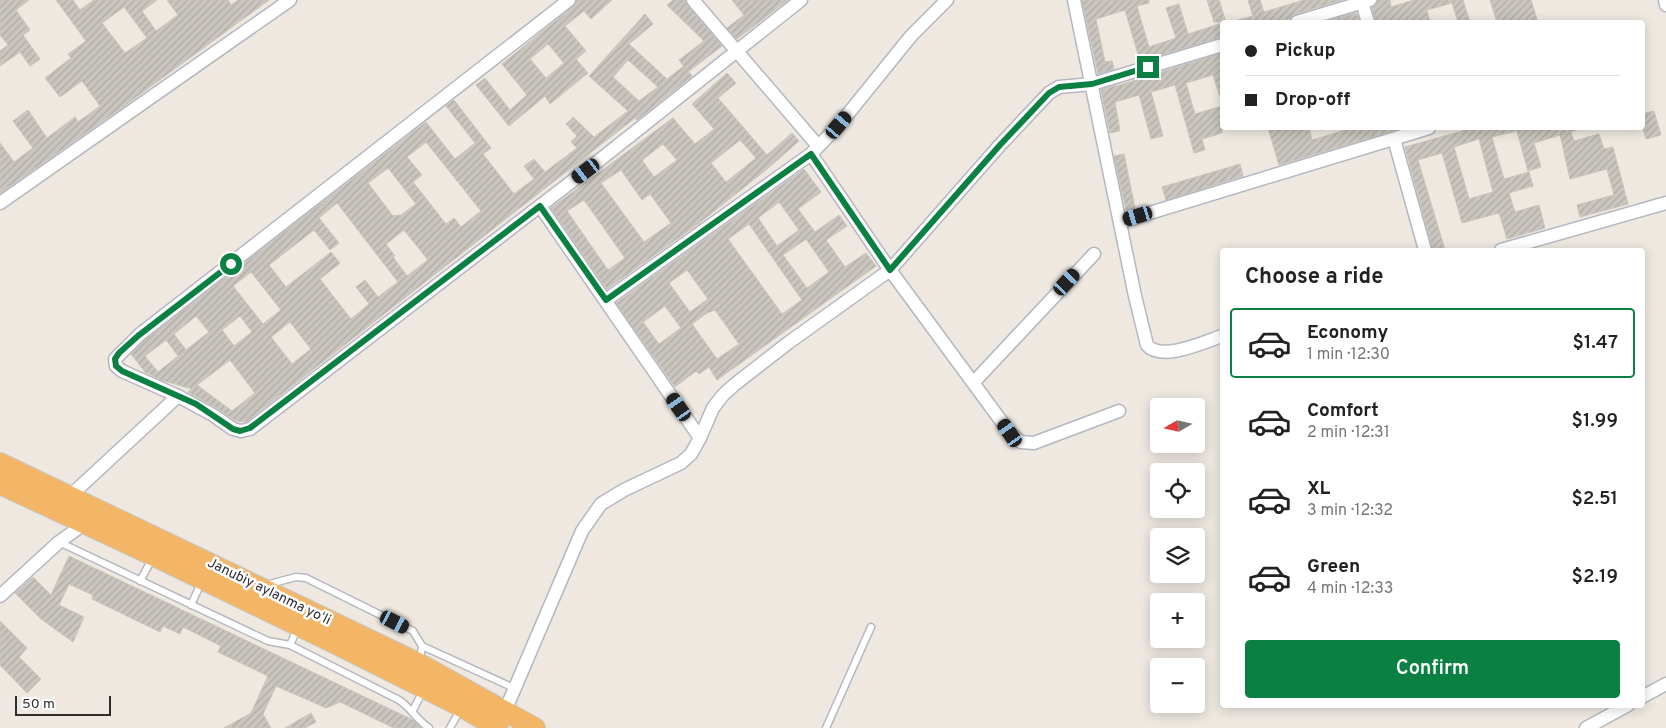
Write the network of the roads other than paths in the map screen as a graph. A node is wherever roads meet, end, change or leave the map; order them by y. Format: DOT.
graph roads {
  1 [pos="290,0"];
  2 [pos="569,0"];
  3 [pos="693,0"];
  4 [pos="801,0"];
  5 [pos="947,0"];
  6 [pos="1074,0"];
  7 [pos="1665,0"];
  8 [pos="1366,1"];
  9 [pos="1666,5"];
  10 [pos="1303,20"];
  11 [pos="1368,20"];
  12 [pos="1220,46"];
  13 [pos="737,51"];
  14 [pos="1092,84"];
  15 [pos="1419,130"];
  16 [pos="1398,134"];
  17 [pos="814,150"];
  18 [pos="0,203"];
  19 [pos="1666,203"];
  20 [pos="540,206"];
  21 [pos="1120,222"];
  22 [pos="1425,248"];
  23 [pos="1508,248"];
  24 [pos="1094,254"];
  25 [pos="890,270"];
  26 [pos="606,300"];
  27 [pos="1220,337"];
  28 [pos="974,382"];
  29 [pos="178,396"];
  30 [pos="1119,411"];
  31 [pos="700,438"];
  32 [pos="0,463"];
  33 [pos="0,484"];
  34 [pos="70,496"];
  35 [pos="84,524"];
  36 [pos="59,542"];
  37 [pos="154,556"];
  38 [pos="203,579"];
  39 [pos="140,581"];
  40 [pos="259,587"];
  41 [pos="0,596"];
  42 [pos="191,605"];
  43 [pos="298,626"];
  44 [pos="871,627"];
  45 [pos="290,644"];
  46 [pos="329,652"];
  47 [pos="421,655"];
  48 [pos="366,671"];
  49 [pos="1666,684"];
  50 [pos="425,688"];
  51 [pos="514,688"];
  52 [pos="1645,695"];
  53 [pos="462,707"];
  54 [pos="1623,708"];
  55 [pos="412,712"];
  56 [pos="502,719"];
  57 [pos="429,728"];
  58 [pos="450,728"];
  59 [pos="535,728"];
  60 [pos="826,728"];
  61 [pos="1586,728"];
  1 -- 18 [label="street"];
  2 -- 29 [label="street"];
  3 -- 13 [label="street"];
  4 -- 13 [label="street"];
  5 -- 17 [label="street"];
  6 -- 14 [label="street"];
  7 -- 9 [label="street"];
  8 -- 10 [label="street"];
  8 -- 11 [label="street"];
  12 -- 14 [label="street"];
  13 -- 17 [label="street"];
  13 -- 20 [label="street"];
  14 -- 21 [label="street"];
  14 -- 25 [label="street"];
  15 -- 16 [label="street"];
  16 -- 21 [label="street"];
  16 -- 22 [label="street"];
  17 -- 25 [label="street"];
  17 -- 26 [label="street"];
  19 -- 23 [label="street"];
  20 -- 26 [label="street"];
  20 -- 29 [label="street"];
  21 -- 27 [label="street"];
  24 -- 28 [label="street"];
  25 -- 28 [label="street"];
  25 -- 31 [label="street"];
  26 -- 31 [label="street"];
  28 -- 30 [label="street"];
  29 -- 34 [label="street"];
  31 -- 51 [label="street"];
  32 -- 34 [label="highway, Janubiy aylanma yoʻli"];
  33 -- 35 [label="highway, Janubiy aylanma yoʻli"];
  34 -- 40 [label="highway, Janubiy aylanma yoʻli"];
  35 -- 36 [label="street"];
  35 -- 37 [label="highway, Janubiy aylanma yoʻli"];
  36 -- 39 [label="lane"];
  36 -- 41 [label="street"];
  37 -- 38 [label="highway, Janubiy aylanma yoʻli"];
  37 -- 39 [label="lane"];
  38 -- 42 [label="lane"];
  38 -- 43 [label="highway, Janubiy aylanma yoʻli"];
  39 -- 42 [label="lane"];
  40 -- 47 [label="highway, Janubiy aylanma yoʻli"];
  40 -- 47 [label="lane"];
  42 -- 45 [label="lane"];
  43 -- 45 [label="lane"];
  43 -- 46 [label="highway, Janubiy aylanma yoʻli"];
  44 -- 60 [label="lane"];
  45 -- 46 [label="lane"];
  46 -- 48 [label="highway, Janubiy aylanma yoʻli"];
  47 -- 51 [label="lane"];
  47 -- 56 [label="highway, Janubiy aylanma yoʻli"];
  48 -- 50 [label="highway, Janubiy aylanma yoʻli"];
  48 -- 55 [label="lane"];
  49 -- 52 [label="street"];
  50 -- 53 [label="highway, Janubiy aylanma yoʻli"];
  50 -- 55 [label="lane"];
  51 -- 56 [label="street"];
  53 -- 56 [label="highway, Janubiy aylanma yoʻli"];
  53 -- 58 [label="lane"];
  54 -- 61 [label="street"];
  55 -- 57 [label="lane"];
  56 -- 59 [label="highway, Janubiy aylanma yoʻli"];
}
